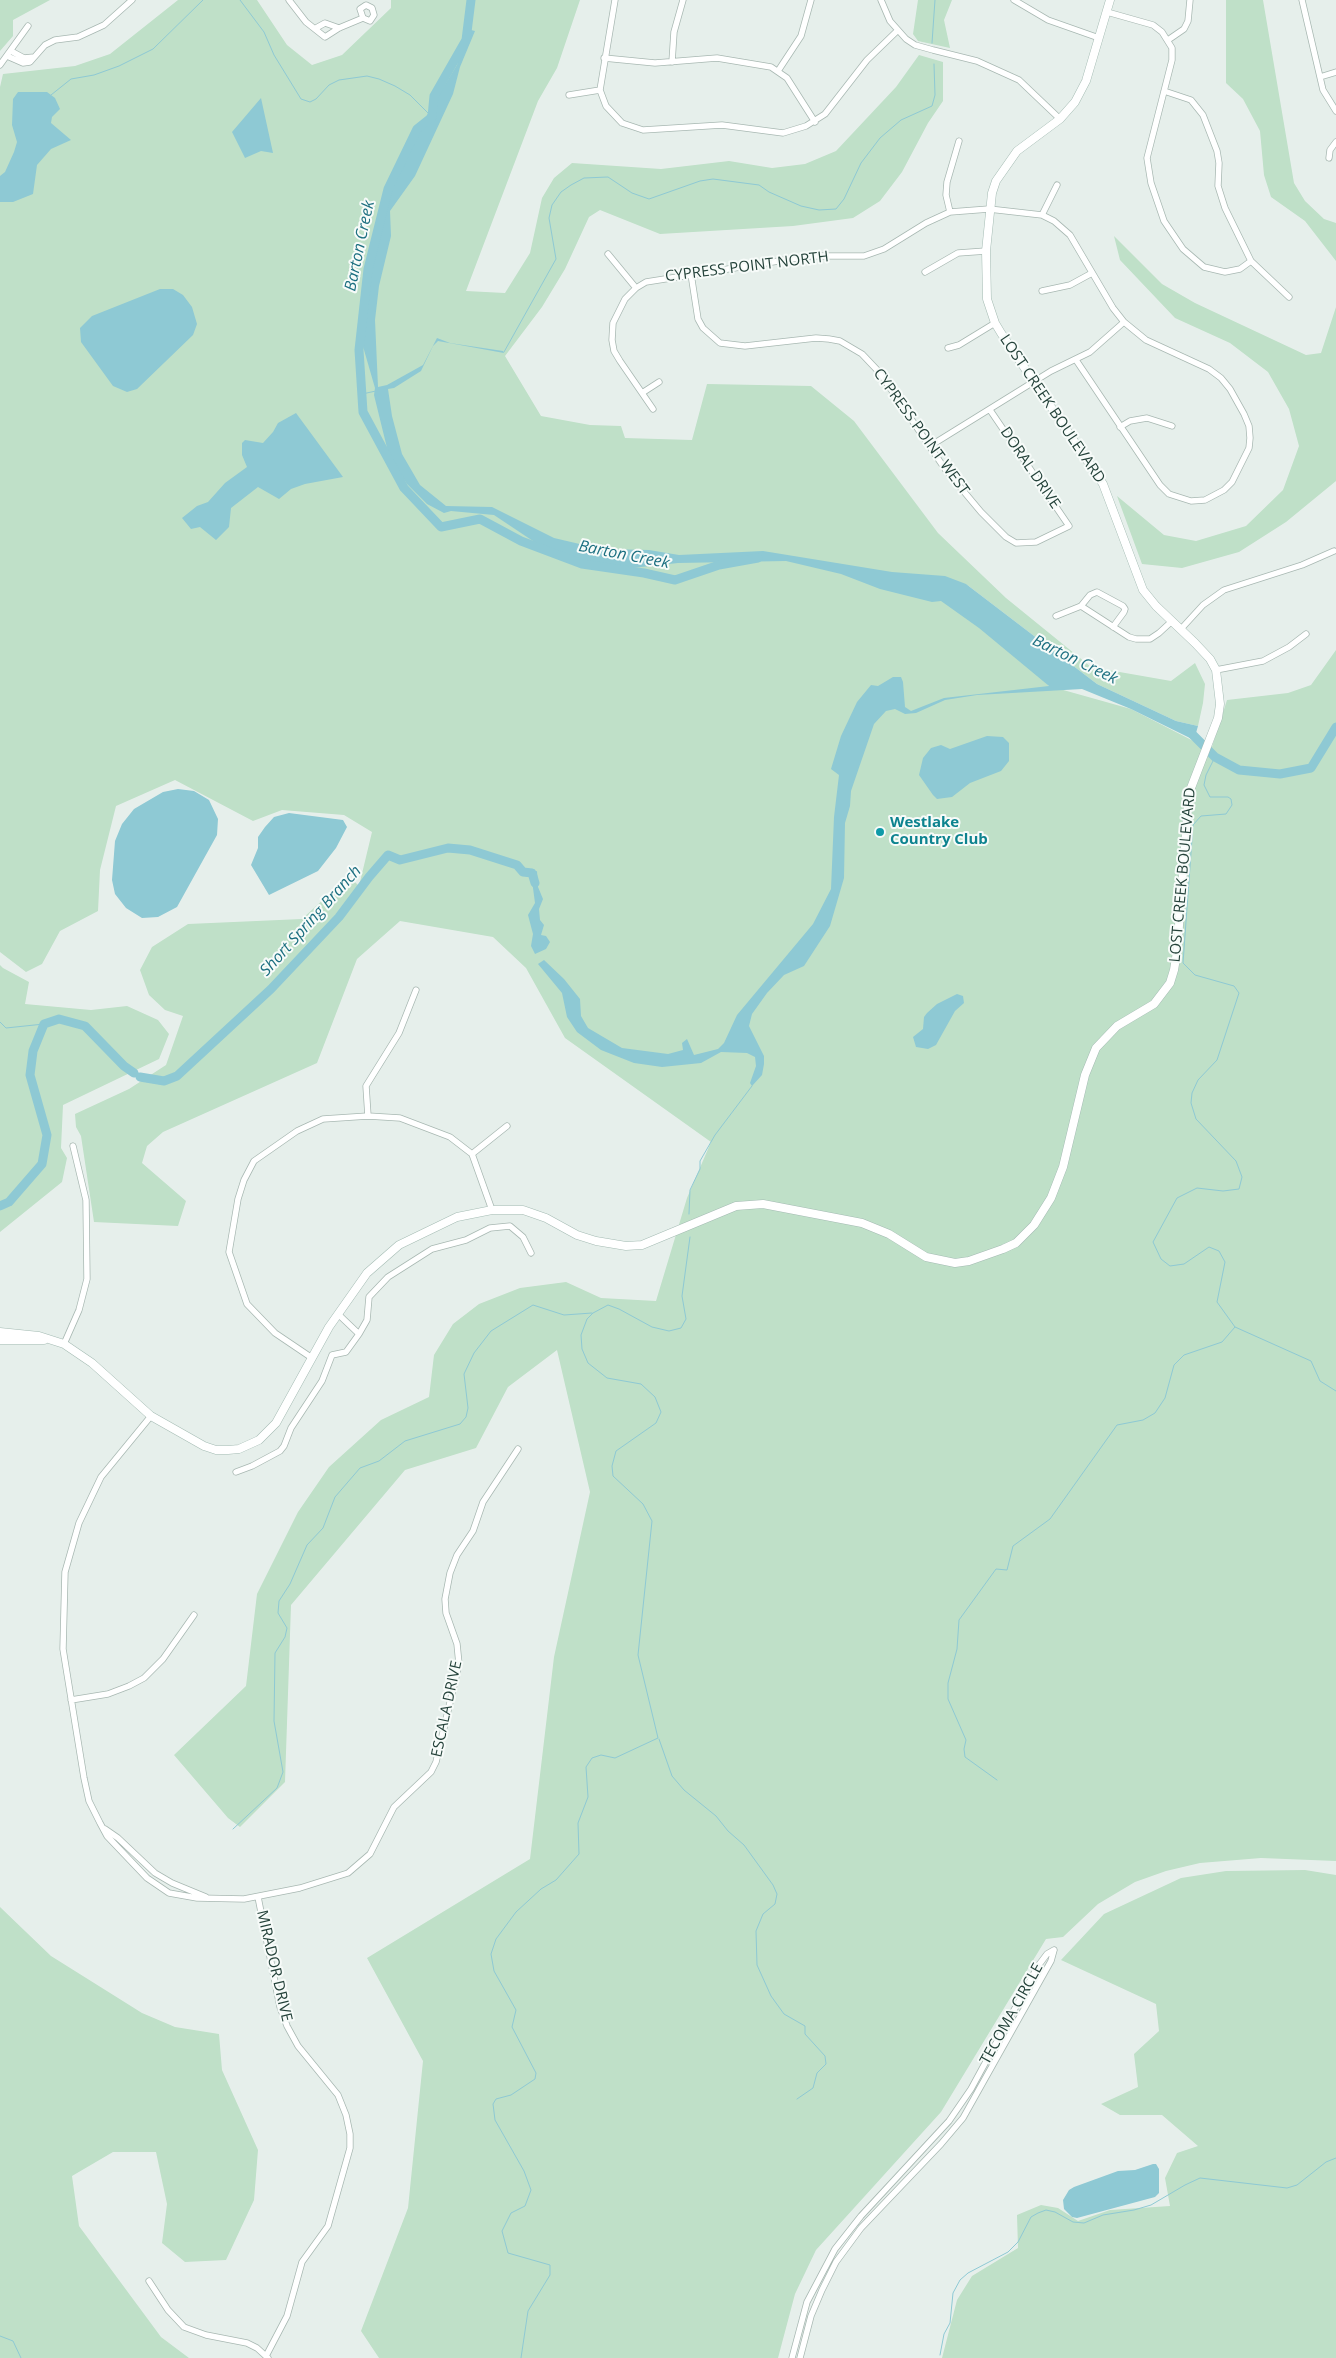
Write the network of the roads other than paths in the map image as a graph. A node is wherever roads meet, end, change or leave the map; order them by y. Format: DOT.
graph roads {
  1 [pos="132,0"];
  2 [pos="289,0"];
  3 [pos="615,0"];
  4 [pos="683,0"];
  5 [pos="811,0"];
  6 [pos="881,0"];
  7 [pos="1014,0"];
  8 [pos="1110,0"];
  9 [pos="1190,0"];
  10 [pos="1302,0"];
  11 [pos="1107,12"];
  12 [pos="363,18"];
  13 [pos="28,26"];
  14 [pos="316,28"];
  15 [pos="339,28"];
  16 [pos="896,31"];
  17 [pos="1099,38"];
  18 [pos="1168,40"];
  19 [pos="9,53"];
  20 [pos="604,58"];
  21 [pos="672,62"];
  22 [pos="0,65"];
  23 [pos="778,71"];
  24 [pos="1336,72"];
  25 [pos="1320,77"];
  26 [pos="600,90"];
  27 [pos="1164,91"];
  28 [pos="569,95"];
  29 [pos="1336,110"];
  30 [pos="1060,119"];
  31 [pos="815,122"];
  32 [pos="959,141"];
  33 [pos="1336,142"];
  34 [pos="1329,158"];
  35 [pos="1057,185"];
  36 [pos="989,209"];
  37 [pos="950,212"];
  38 [pos="1042,215"];
  39 [pos="986,251"];
  40 [pos="608,254"];
  41 [pos="1251,261"];
  42 [pos="925,272"];
  43 [pos="1092,273"];
  44 [pos="690,274"];
  45 [pos="636,288"];
  46 [pos="1042,291"];
  47 [pos="1289,297"];
  48 [pos="1124,322"];
  49 [pos="995,323"];
  50 [pos="948,348"];
  51 [pos="1076,360"];
  52 [pos="1033,381"];
  53 [pos="659,382"];
  54 [pos="642,393"];
  55 [pos="653,409"];
  56 [pos="990,410"];
  57 [pos="1172,426"];
  58 [pos="1120,427"];
  59 [pos="930,446"];
  60 [pos="1069,526"];
  61 [pos="1334,551"];
  62 [pos="1081,606"];
  63 [pos="1056,616"];
  64 [pos="1172,621"];
  65 [pos="1113,627"];
  66 [pos="1181,629"];
  67 [pos="1306,634"];
  68 [pos="1216,670"];
  69 [pos="416,990"];
  70 [pos="368,1116"];
  71 [pos="507,1126"];
  72 [pos="72,1146"];
  73 [pos="472,1154"];
  74 [pos="492,1210"];
  75 [pos="531,1252"];
  76 [pos="338,1314"];
  77 [pos="359,1334"];
  78 [pos="1,1336"];
  79 [pos="64,1344"];
  80 [pos="312,1358"];
  81 [pos="152,1416"];
  82 [pos="518,1449"];
  83 [pos="236,1472"];
  84 [pos="194,1615"];
  85 [pos="71,1700"];
  86 [pos="105,1829"];
  87 [pos="258,1897"];
  88 [pos="207,1898"];
  89 [pos="971,2089"];
  90 [pos="978,2093"];
  91 [pos="966,2096"];
  92 [pos="974,2100"];
  93 [pos="893,2182"];
  94 [pos="899,2188"];
  95 [pos="887,2189"];
  96 [pos="893,2194"];
  97 [pos="148,2281"];
  98 [pos="814,2286"];
  99 [pos="822,2290"];
  100 [pos="811,2294"];
  101 [pos="818,2296"];
  102 [pos="267,2357"];
  103 [pos="792,2358"];
  104 [pos="800,2358"];
  1 -- 19 [label="street"];
  2 -- 14 [label="street"];
  3 -- 20 [label="street"];
  4 -- 21 [label="street"];
  5 -- 23 [label="street"];
  6 -- 16 [label="street"];
  7 -- 17 [label="street"];
  8 -- 11 [label="street, LOST CREEK BOULEVARD"];
  9 -- 18 [label="street"];
  10 -- 25 [label="street"];
  11 -- 17 [label="street, LOST CREEK BOULEVARD"];
  11 -- 18 [label="street"];
  12 -- 15 [label="street"];
  13 -- 19 [label="street"];
  14 -- 15 [label="street"];
  14 -- 15 [label="street"];
  16 -- 30 [label="street"];
  16 -- 31 [label="street"];
  17 -- 30 [label="street, LOST CREEK BOULEVARD"];
  18 -- 27 [label="street"];
  19 -- 22 [label="street"];
  20 -- 21 [label="street"];
  20 -- 26 [label="street"];
  21 -- 23 [label="street"];
  23 -- 31 [label="street"];
  24 -- 25 [label="street"];
  25 -- 29 [label="street"];
  26 -- 28 [label="street"];
  26 -- 31 [label="street"];
  27 -- 41 [label="street"];
  27 -- 41 [label="street"];
  30 -- 36 [label="street, LOST CREEK BOULEVARD"];
  32 -- 37 [label="street"];
  33 -- 34 [label="street"];
  35 -- 38 [label="street"];
  36 -- 37 [label="street, CYPRESS POINT NORTH"];
  36 -- 38 [label="street, CYPRESS POINT NORTH"];
  36 -- 39 [label="street, LOST CREEK BOULEVARD"];
  37 -- 44 [label="street, CYPRESS POINT NORTH"];
  38 -- 43 [label="street"];
  39 -- 42 [label="street"];
  39 -- 49 [label="street, LOST CREEK BOULEVARD"];
  40 -- 45 [label="street"];
  41 -- 47 [label="street"];
  43 -- 46 [label="street"];
  43 -- 48 [label="street"];
  44 -- 45 [label="street, CYPRESS POINT NORTH"];
  44 -- 59 [label="street, CYPRESS POINT WEST"];
  45 -- 54 [label="street"];
  48 -- 51 [label="street"];
  48 -- 58 [label="street"];
  49 -- 50 [label="street"];
  49 -- 52 [label="street, LOST CREEK BOULEVARD"];
  51 -- 52 [label="street"];
  51 -- 58 [label="street"];
  52 -- 56 [label="street"];
  52 -- 64 [label="street, LOST CREEK BOULEVARD"];
  53 -- 54 [label="street"];
  54 -- 55 [label="street"];
  56 -- 59 [label="street"];
  56 -- 60 [label="street, DORAL DRIVE"];
  57 -- 58 [label="street"];
  59 -- 60 [label="street, CYPRESS POINT WEST"];
  61 -- 66 [label="street"];
  62 -- 63 [label="street"];
  62 -- 65 [label="street"];
  62 -- 65 [label="street"];
  64 -- 65 [label="street"];
  64 -- 66 [label="street, LOST CREEK BOULEVARD"];
  66 -- 68 [label="street, LOST CREEK BOULEVARD"];
  67 -- 68 [label="street"];
  68 -- 74 [label="street, LOST CREEK BOULEVARD"];
  69 -- 70 [label="street"];
  70 -- 73 [label="street"];
  70 -- 80 [label="street"];
  71 -- 73 [label="street"];
  72 -- 79 [label="street"];
  73 -- 74 [label="street"];
  74 -- 76 [label="street, LOST CREEK BOULEVARD"];
  75 -- 77 [label="street"];
  76 -- 77 [label="street"];
  76 -- 80 [label="street, LOST CREEK BOULEVARD"];
  77 -- 83 [label="street"];
  78 -- 79 [label="street, LOST CREEK BOULEVARD"];
  79 -- 81 [label="street, LOST CREEK BOULEVARD"];
  80 -- 81 [label="street, LOST CREEK BOULEVARD"];
  81 -- 85 [label="street, ESCALA DRIVE"];
  82 -- 87 [label="street, ESCALA DRIVE"];
  84 -- 85 [label="street"];
  85 -- 86 [label="street, ESCALA DRIVE"];
  86 -- 88 [label="street, ESCALA DRIVE"];
  86 -- 88 [label="street, ESCALA DRIVE"];
  87 -- 88 [label="street, ESCALA DRIVE"];
  87 -- 102 [label="street, MIRADOR DRIVE"];
  89 -- 90 [label="street"];
  89 -- 90 [label="street, TECOMA CIRCLE"];
  89 -- 91 [label="street, TECOMA CIRCLE"];
  90 -- 92 [label="street, TECOMA CIRCLE"];
  91 -- 92 [label="street"];
  91 -- 93 [label="street, TECOMA CIRCLE"];
  92 -- 94 [label="street, TECOMA CIRCLE"];
  93 -- 94 [label="street"];
  93 -- 95 [label="street, TECOMA CIRCLE"];
  94 -- 96 [label="street, TECOMA CIRCLE"];
  95 -- 96 [label="street"];
  95 -- 98 [label="street, TECOMA CIRCLE"];
  96 -- 99 [label="street, TECOMA CIRCLE"];
  97 -- 102 [label="street"];
  98 -- 99 [label="street"];
  98 -- 100 [label="street, TECOMA CIRCLE"];
  99 -- 101 [label="street, TECOMA CIRCLE"];
  100 -- 101 [label="street"];
  100 -- 103 [label="street, TECOMA CIRCLE"];
  101 -- 104 [label="street, TECOMA CIRCLE"];
}
